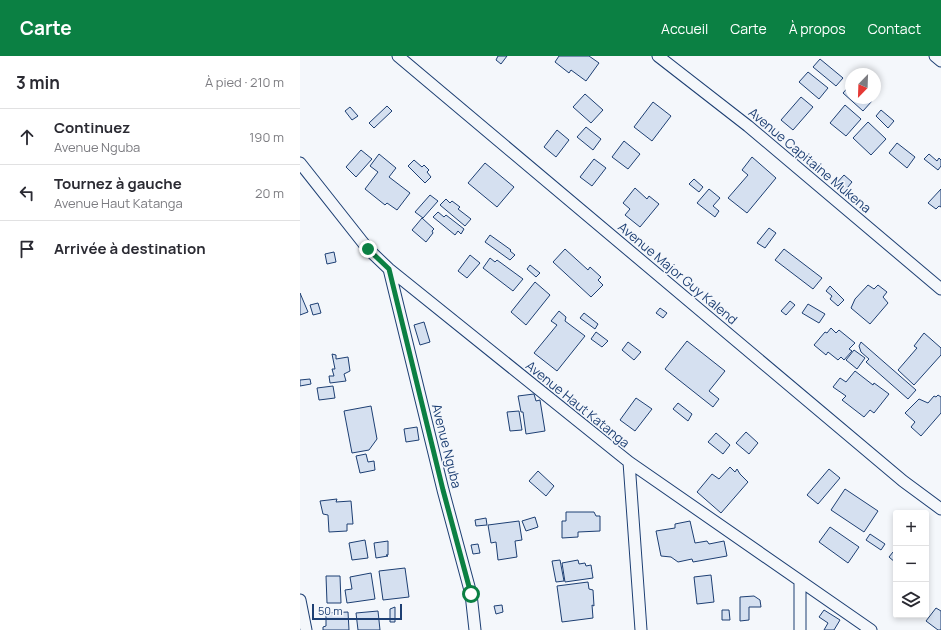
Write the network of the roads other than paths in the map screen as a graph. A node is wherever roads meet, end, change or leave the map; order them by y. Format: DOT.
graph roads {
  1 [pos="398,56"];
  2 [pos="658,56"];
  3 [pos="935,56"];
  4 [pos="941,61"];
  5 [pos="300,163"];
  6 [pos="389,269"];
  7 [pos="941,289"];
  8 [pos="628,462"];
  9 [pos="941,509"];
  10 [pos="800,580"];
  11 [pos="300,600"];
  12 [pos="306,630"];
  13 [pos="475,630"];
  14 [pos="641,630"];
  15 [pos="800,630"];
  16 [pos="871,630"];
  1 -- 9 [label="street, Avenue Major Guy Kalend"];
  2 -- 7 [label="street, Avenue Capitaine Mukena"];
  3 -- 4 [label="street"];
  5 -- 6 [label="street, Avenue Haut Katanga"];
  6 -- 8 [label="street, Avenue Haut Katanga"];
  6 -- 13 [label="street, Avenue Nguba"];
  8 -- 10 [label="street, Avenue Haut Katanga"];
  8 -- 14 [label="street"];
  10 -- 15 [label="street"];
  10 -- 16 [label="street, Avenue Haut Katanga"];
  11 -- 12 [label="street"];
}
